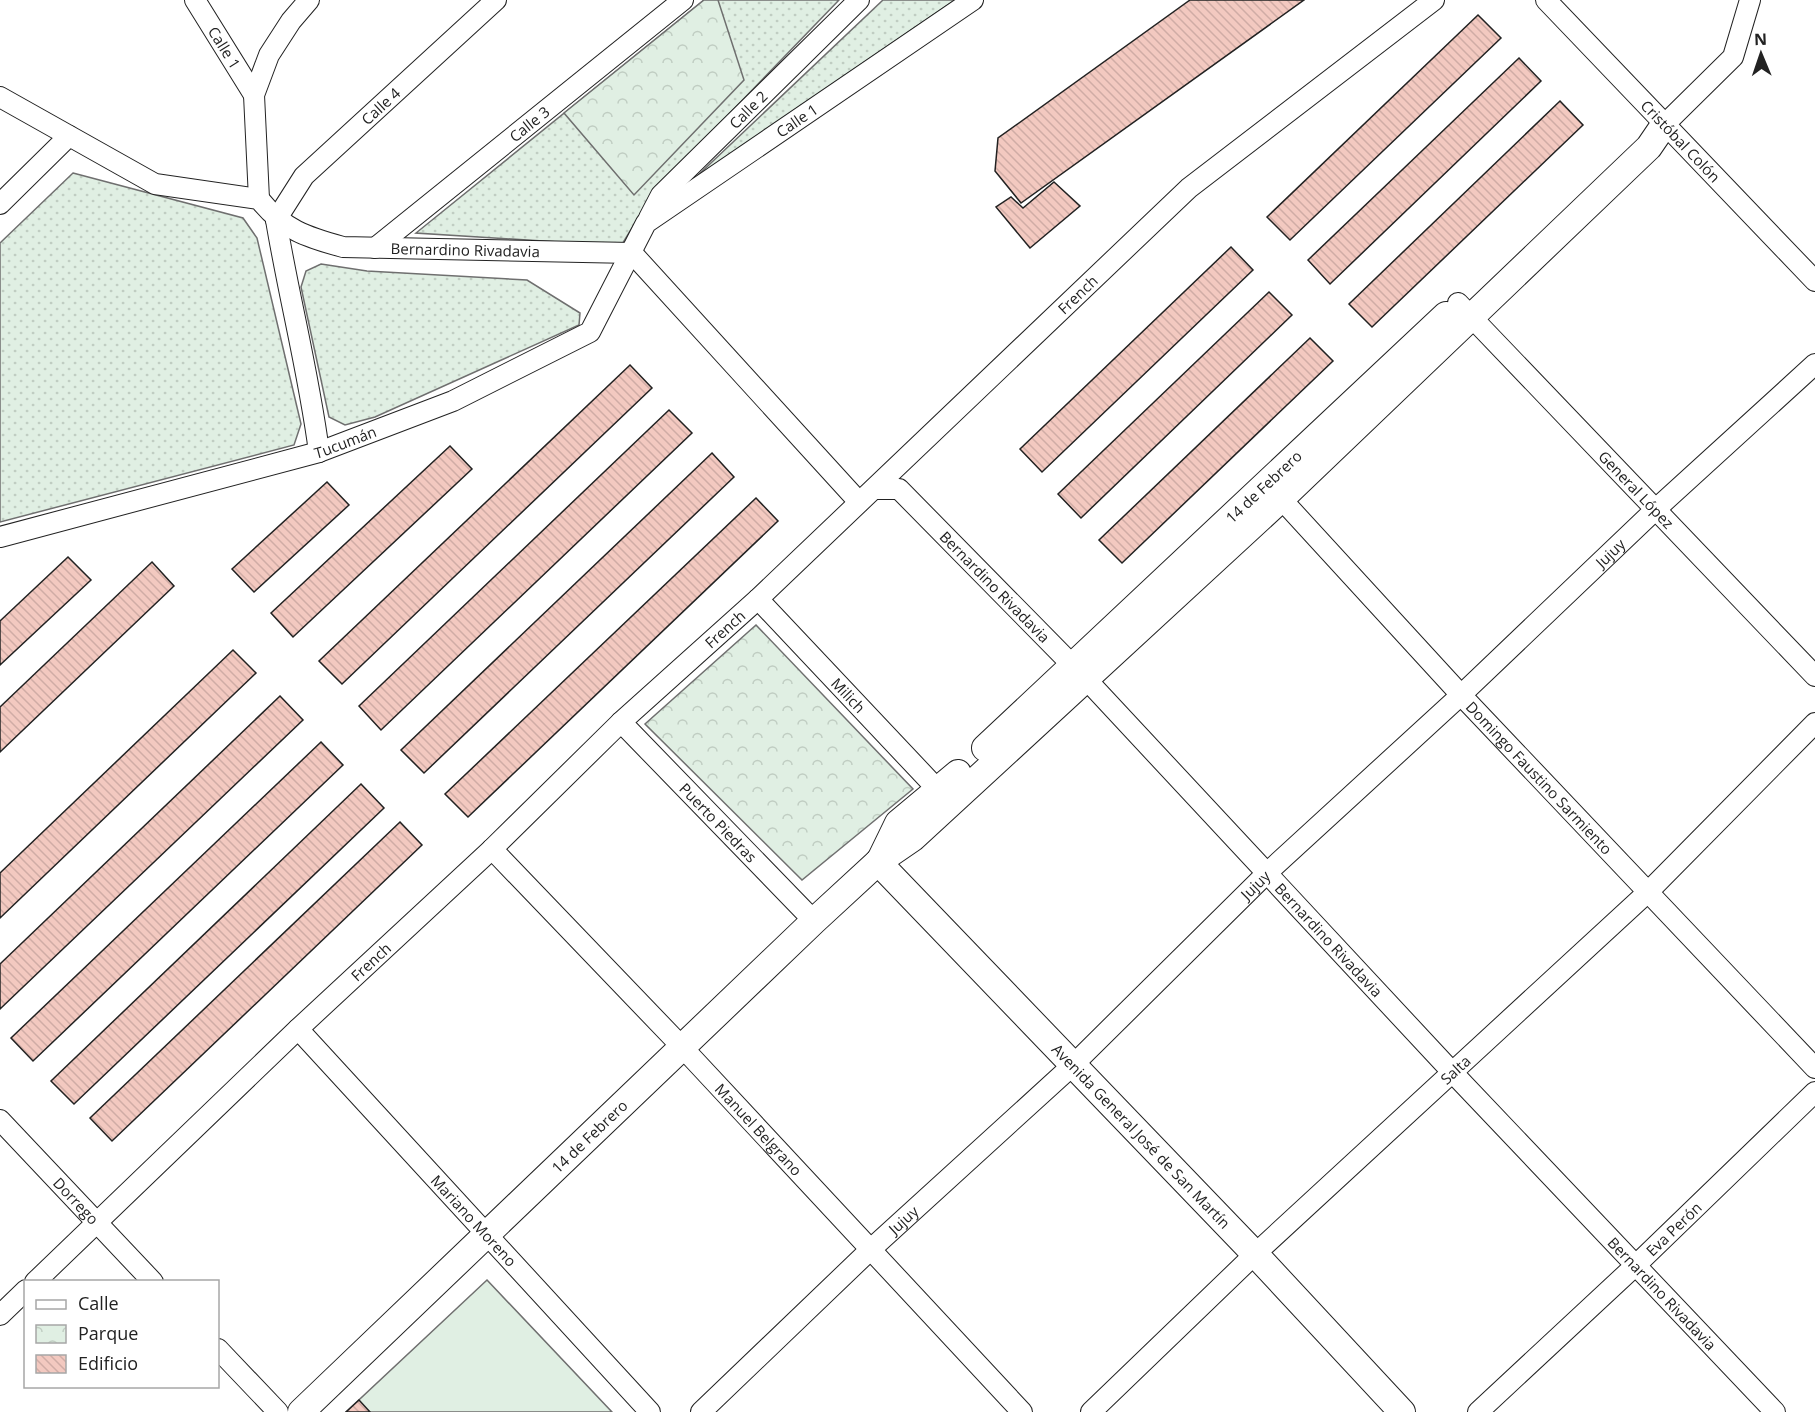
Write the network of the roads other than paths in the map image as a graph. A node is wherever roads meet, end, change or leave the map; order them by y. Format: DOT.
graph roads {
  1 [pos="195,0"];
  2 [pos="309,0"];
  3 [pos="496,0"];
  4 [pos="682,0"];
  5 [pos="858,0"];
  6 [pos="973,0"];
  7 [pos="1434,0"];
  8 [pos="1546,0"];
  9 [pos="1750,0"];
  10 [pos="254,95"];
  11 [pos="0,97"];
  12 [pos="1664,125"];
  13 [pos="69,136"];
  14 [pos="260,199"];
  15 [pos="0,204"];
  16 [pos="276,220"];
  17 [pos="646,223"];
  18 [pos="375,248"];
  19 [pos="632,253"];
  20 [pos="1815,281"];
  21 [pos="1464,310"];
  22 [pos="1815,364"];
  23 [pos="319,452"];
  24 [pos="1274,491"];
  25 [pos="867,496"];
  26 [pos="1656,509"];
  27 [pos="0,537"];
  28 [pos="758,599"];
  29 [pos="1080,672"];
  30 [pos="1815,676"];
  31 [pos="1461,695"];
  32 [pos="621,722"];
  33 [pos="1815,723"];
  34 [pos="939,790"];
  35 [pos="492,849"];
  36 [pos="878,862"];
  37 [pos="1268,872"];
  38 [pos="1649,891"];
  39 [pos="814,921"];
  40 [pos="298,1029"];
  41 [pos="683,1048"];
  42 [pos="1073,1065"];
  43 [pos="1815,1068"];
  44 [pos="1453,1073"];
  45 [pos="1815,1092"];
  46 [pos="0,1120"];
  47 [pos="97,1223"];
  48 [pos="488,1235"];
  49 [pos="870,1250"];
  50 [pos="1255,1254"];
  51 [pos="1636,1265"];
  52 [pos="36,1280"];
  53 [pos="152,1280"];
  54 [pos="24,1292"];
  55 [pos="0,1314"];
  56 [pos="219,1349"];
  57 [pos="278,1412"];
  58 [pos="300,1412"];
  59 [pos="650,1412"];
  60 [pos="701,1412"];
  61 [pos="1022,1412"];
  62 [pos="1091,1412"];
  63 [pos="1402,1412"];
  64 [pos="1478,1412"];
  65 [pos="1775,1412"];
  1 -- 10 [label="street, Calle 1"];
  2 -- 10 [label="street"];
  3 -- 16 [label="street, Calle 4"];
  4 -- 18 [label="street, Calle 3"];
  5 -- 17 [label="street, Calle 2"];
  6 -- 17 [label="street, Calle 1"];
  7 -- 25 [label="street, French"];
  8 -- 12 [label="street, Cristóbal Colón"];
  9 -- 12 [label="street, 14 de Febrero"];
  10 -- 14 [label="street"];
  11 -- 13 [label="street"];
  12 -- 20 [label="street, Cristóbal Colón"];
  12 -- 21 [label="main road, 14 de Febrero"];
  13 -- 14 [label="street"];
  13 -- 15 [label="street"];
  14 -- 16 [label="street, Bernardino Rivadavia"];
  16 -- 18 [label="street, Bernardino Rivadavia"];
  16 -- 23 [label="street"];
  17 -- 19 [label="street"];
  18 -- 19 [label="street, Bernardino Rivadavia"];
  19 -- 23 [label="street, Tucumán"];
  19 -- 25 [label="street"];
  21 -- 24 [label="main road, 14 de Febrero"];
  21 -- 26 [label="street, General López"];
  22 -- 26 [label="street, Jujuy"];
  23 -- 27 [label="street, Tucumán"];
  24 -- 29 [label="main road, 14 de Febrero"];
  24 -- 31 [label="street, Domingo Faustino Sarmiento"];
  25 -- 28 [label="street, French"];
  25 -- 29 [label="street, Bernardino Rivadavia"];
  26 -- 30 [label="street, General López"];
  26 -- 31 [label="street, Jujuy"];
  28 -- 32 [label="street, French"];
  28 -- 34 [label="street, Milich"];
  29 -- 34 [label="main road, 14 de Febrero"];
  29 -- 36 [label="main road, 14 de Febrero"];
  29 -- 37 [label="street, Bernardino Rivadavia"];
  31 -- 37 [label="street, Jujuy"];
  31 -- 38 [label="street, Domingo Faustino Sarmiento"];
  32 -- 35 [label="street, French"];
  32 -- 39 [label="street, Puerto Piedras"];
  33 -- 38 [label="street, Salta"];
  34 -- 36 [label="main road, 14 de Febrero"];
  35 -- 40 [label="street, French"];
  35 -- 41 [label="street, Manuel Belgrano"];
  36 -- 39 [label="main road, 14 de Febrero"];
  36 -- 42 [label="main road, Avenida General José de San Martín"];
  37 -- 42 [label="street, Jujuy"];
  37 -- 44 [label="street, Bernardino Rivadavia"];
  38 -- 43 [label="street, Domingo Faustino Sarmiento"];
  38 -- 44 [label="street, Salta"];
  39 -- 41 [label="main road, 14 de Febrero"];
  40 -- 47 [label="street, French"];
  40 -- 48 [label="street, Mariano Moreno"];
  41 -- 48 [label="main road, 14 de Febrero"];
  41 -- 49 [label="street, Manuel Belgrano"];
  42 -- 49 [label="street, Jujuy"];
  42 -- 50 [label="main road, Avenida General José de San Martín"];
  44 -- 50 [label="street, Salta"];
  44 -- 51 [label="street, Bernardino Rivadavia"];
  45 -- 51 [label="street, Eva Perón"];
  46 -- 47 [label="street, Dorrego"];
  47 -- 52 [label="street, French"];
  47 -- 53 [label="street, Dorrego"];
  48 -- 58 [label="main road, 14 de Febrero"];
  48 -- 59 [label="street, Mariano Moreno"];
  49 -- 60 [label="street, Jujuy"];
  49 -- 61 [label="street, Manuel Belgrano"];
  50 -- 62 [label="street, Salta"];
  50 -- 63 [label="main road, Avenida General José de San Martín"];
  51 -- 64 [label="street, Eva Perón"];
  51 -- 65 [label="street, Bernardino Rivadavia"];
  54 -- 55 [label="street"];
  56 -- 57 [label="street"];
}
